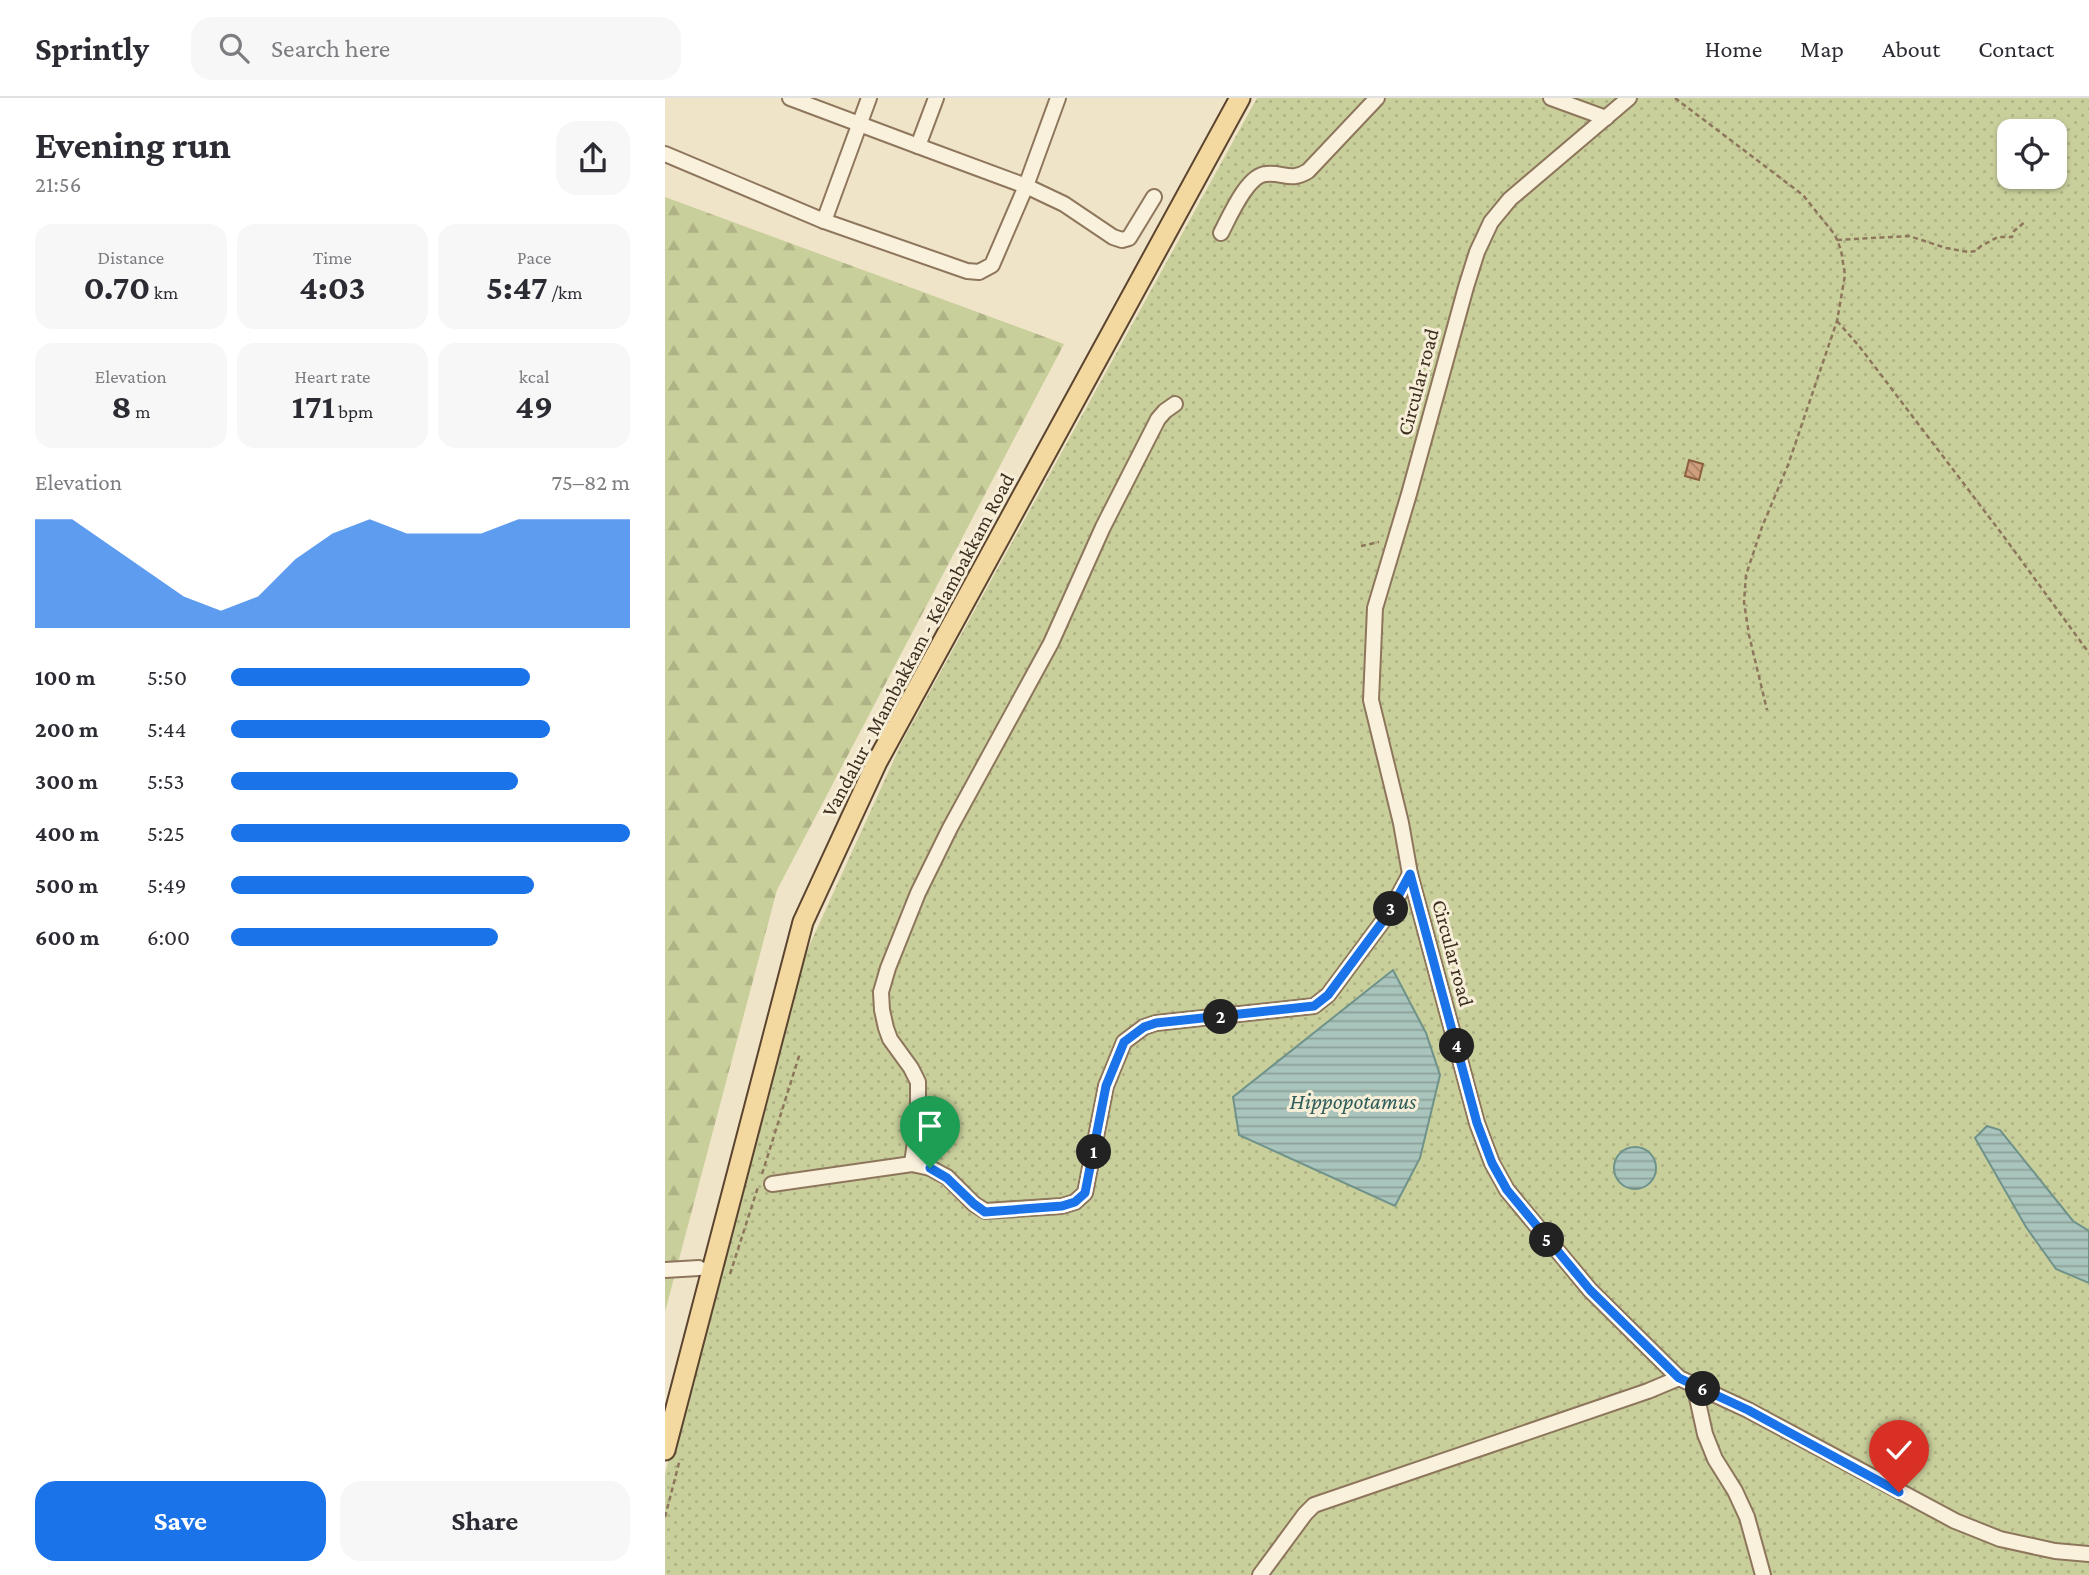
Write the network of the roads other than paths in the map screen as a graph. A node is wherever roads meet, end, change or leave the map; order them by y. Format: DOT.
graph roads {
  1 [pos="790,98"];
  2 [pos="869,98"];
  3 [pos="936,98"];
  4 [pos="1058,98"];
  5 [pos="1226,98"];
  6 [pos="1240,98"];
  7 [pos="1377,98"];
  8 [pos="1551,98"];
  9 [pos="1629,98"];
  10 [pos="1606,118"];
  11 [pos="859,124"];
  12 [pos="918,146"];
  13 [pos="665,154"];
  14 [pos="1026,186"];
  15 [pos="1154,197"];
  16 [pos="824,221"];
  17 [pos="1221,233"];
  18 [pos="1175,404"];
  19 [pos="871,759"];
  20 [pos="1410,874"];
  21 [pos="912,1164"];
  22 [pos="772,1184"];
  23 [pos="699,1268"];
  24 [pos="665,1270"];
  25 [pos="1679,1378"];
  26 [pos="1694,1384"];
  27 [pos="665,1399"];
  28 [pos="674,1450"];
  29 [pos="2089,1553"];
  30 [pos="1260,1575"];
  31 [pos="1763,1575"];
  1 -- 11 [label="street"];
  2 -- 11 [label="street"];
  3 -- 12 [label="street"];
  4 -- 14 [label="street"];
  5 -- 19 [label="main road, Vandalur - Mambakkam - Kelambakkam Road"];
  6 -- 19 [label="main road, Vandalur - Mambakkam - Kelambakkam Road"];
  7 -- 17 [label="street"];
  8 -- 10 [label="street"];
  9 -- 10 [label="street, Circular road"];
  10 -- 20 [label="street, Circular road"];
  11 -- 12 [label="street"];
  11 -- 16 [label="street"];
  12 -- 14 [label="street"];
  13 -- 16 [label="street"];
  14 -- 15 [label="street"];
  14 -- 16 [label="street"];
  18 -- 21 [label="street"];
  19 -- 23 [label="main road, Vandalur - Mambakkam - Kelambakkam Road"];
  19 -- 28 [label="main road, Vandalur - Mambakkam - Kelambakkam Road"];
  20 -- 21 [label="street"];
  20 -- 25 [label="street, Circular road"];
  21 -- 22 [label="street"];
  23 -- 24 [label="street"];
  23 -- 27 [label="main road, Vandalur - Mambakkam - Kelambakkam Road"];
  25 -- 26 [label="street, Circular road"];
  25 -- 30 [label="street"];
  26 -- 29 [label="street, Circular road"];
  26 -- 31 [label="street"];
}
